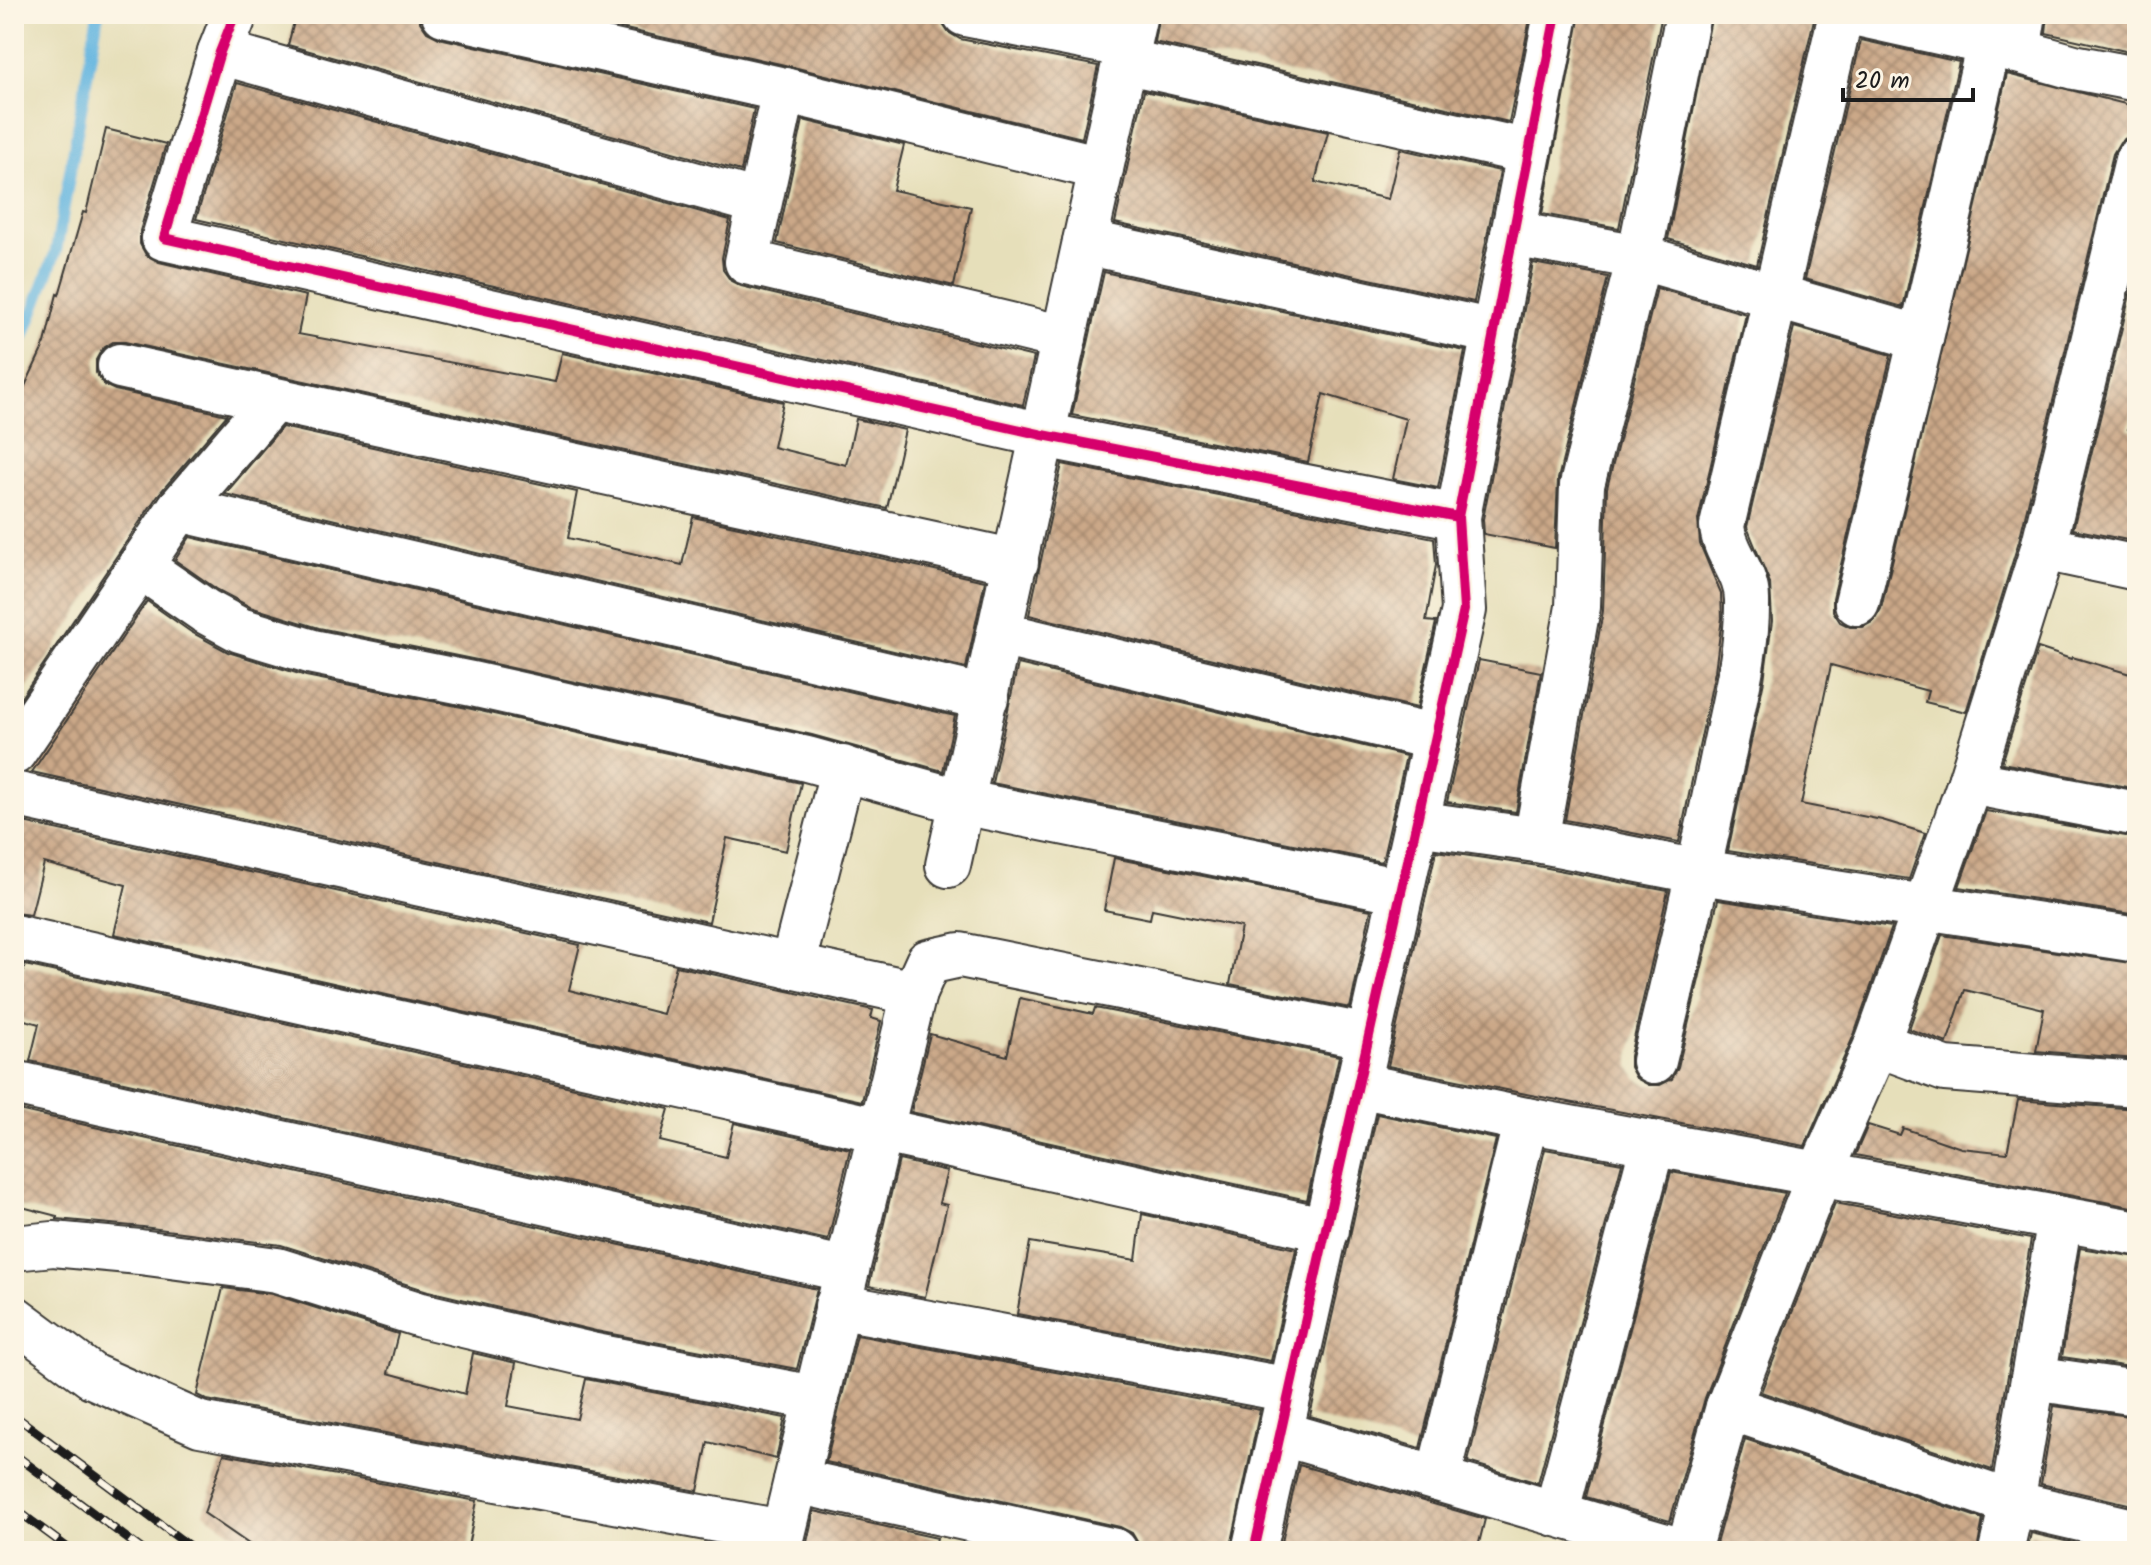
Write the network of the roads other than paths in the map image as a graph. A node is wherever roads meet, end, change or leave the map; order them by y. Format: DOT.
graph roads {
  1 [pos="444,14"];
  2 [pos="965,14"];
  3 [pos="1556,14"];
  4 [pos="1688,14"];
  5 [pos="1841,14"];
  6 [pos="1858,14"];
  7 [pos="228,33"];
  8 [pos="2010,36"];
  9 [pos="1129,40"];
  10 [pos="2137,79"];
  11 [pos="784,90"];
  12 [pos="1529,152"];
  13 [pos="2137,160"];
  14 [pos="1101,168"];
  15 [pos="758,202"];
  16 [pos="1513,234"];
  17 [pos="1085,242"];
  18 [pos="1639,257"];
  19 [pos="1775,296"];
  20 [pos="1494,332"];
  21 [pos="1064,338"];
  22 [pos="1921,338"];
  23 [pos="120,366"];
  24 [pos="272,401"];
  25 [pos="1043,435"];
  26 [pos="179,509"];
  27 [pos="1458,517"];
  28 [pos="2043,548"];
  29 [pos="1016,562"];
  30 [pos="140,566"];
  31 [pos="2137,568"];
  32 [pos="1857,603"];
  33 [pos="1000,634"];
  34 [pos="986,698"];
  35 [pos="1436,738"];
  36 [pos="14,752"];
  37 [pos="843,768"];
  38 [pos="1970,782"];
  39 [pos="14,794"];
  40 [pos="962,802"];
  41 [pos="2137,814"];
  42 [pos="1416,823"];
  43 [pos="1536,840"];
  44 [pos="948,865"];
  45 [pos="1700,872"];
  46 [pos="1401,891"];
  47 [pos="1927,909"];
  48 [pos="14,937"];
  49 [pos="2137,940"];
  50 [pos="792,967"];
  51 [pos="914,993"];
  52 [pos="1369,1037"];
  53 [pos="1877,1044"];
  54 [pos="1654,1061"];
  55 [pos="14,1083"];
  56 [pos="2137,1084"];
  57 [pos="1358,1085"];
  58 [pos="1526,1120"];
  59 [pos="882,1130"];
  60 [pos="1653,1143"];
  61 [pos="1820,1173"];
  62 [pos="2060,1219"];
  63 [pos="1327,1230"];
  64 [pos="2137,1233"];
  65 [pos="14,1248"];
  66 [pos="842,1288"];
  67 [pos="14,1318"];
  68 [pos="2033,1378"];
  69 [pos="1290,1390"];
  70 [pos="2137,1393"];
  71 [pos="814,1398"];
  72 [pos="1728,1407"];
  73 [pos="1280,1433"];
  74 [pos="1438,1479"];
  75 [pos="796,1481"];
  76 [pos="2012,1503"];
  77 [pos="1556,1514"];
  78 [pos="2137,1532"];
  79 [pos="780,1541"];
  80 [pos="1115,1551"];
  81 [pos="1254,1551"];
  82 [pos="1685,1551"];
  83 [pos="2001,1551"];
  1 -- 11 [label="street"];
  2 -- 9 [label="street"];
  3 -- 12 [label="street"];
  4 -- 18 [label="street"];
  5 -- 19 [label="street"];
  6 -- 8 [label="street"];
  7 -- 15 [label="street"];
  7 -- 25 [label="street"];
  8 -- 10 [label="street"];
  8 -- 22 [label="street"];
  9 -- 12 [label="street"];
  9 -- 14 [label="street"];
  11 -- 14 [label="street"];
  11 -- 15 [label="street"];
  12 -- 16 [label="street"];
  13 -- 28 [label="street"];
  14 -- 17 [label="street"];
  15 -- 21 [label="street"];
  16 -- 18 [label="street"];
  16 -- 20 [label="street"];
  17 -- 20 [label="street"];
  17 -- 21 [label="street"];
  18 -- 19 [label="street"];
  18 -- 43 [label="street"];
  19 -- 22 [label="street"];
  19 -- 45 [label="street"];
  20 -- 27 [label="street"];
  21 -- 25 [label="street"];
  22 -- 32 [label="street"];
  23 -- 24 [label="street"];
  24 -- 26 [label="street"];
  24 -- 29 [label="street"];
  25 -- 27 [label="street"];
  25 -- 29 [label="street"];
  26 -- 30 [label="street"];
  26 -- 34 [label="street"];
  27 -- 35 [label="street"];
  28 -- 31 [label="street"];
  28 -- 38 [label="street"];
  29 -- 33 [label="street"];
  30 -- 36 [label="street"];
  30 -- 37 [label="street"];
  33 -- 34 [label="street"];
  33 -- 35 [label="street"];
  34 -- 40 [label="street"];
  35 -- 42 [label="street"];
  37 -- 40 [label="street"];
  37 -- 50 [label="street"];
  38 -- 41 [label="street"];
  38 -- 47 [label="street"];
  39 -- 50 [label="street"];
  40 -- 44 [label="street"];
  40 -- 46 [label="street"];
  42 -- 43 [label="street"];
  42 -- 46 [label="street"];
  43 -- 45 [label="street"];
  45 -- 47 [label="street"];
  45 -- 54 [label="street"];
  46 -- 52 [label="street"];
  47 -- 49 [label="street"];
  47 -- 53 [label="street"];
  48 -- 59 [label="street"];
  50 -- 51 [label="street"];
  51 -- 52 [label="street"];
  51 -- 59 [label="street"];
  52 -- 57 [label="street"];
  53 -- 56 [label="street"];
  53 -- 61 [label="street"];
  55 -- 66 [label="street"];
  57 -- 58 [label="street"];
  57 -- 63 [label="street"];
  58 -- 60 [label="street"];
  58 -- 74 [label="street"];
  59 -- 63 [label="street"];
  59 -- 66 [label="street"];
  60 -- 61 [label="street"];
  60 -- 77 [label="street"];
  61 -- 62 [label="street"];
  61 -- 72 [label="street"];
  62 -- 64 [label="street"];
  62 -- 68 [label="street"];
  63 -- 69 [label="street"];
  65 -- 71 [label="street"];
  66 -- 69 [label="street"];
  66 -- 71 [label="street"];
  67 -- 79 [label="street"];
  68 -- 70 [label="street"];
  68 -- 76 [label="street"];
  69 -- 73 [label="street"];
  71 -- 75 [label="street"];
  72 -- 76 [label="street"];
  72 -- 82 [label="street"];
  73 -- 74 [label="street"];
  73 -- 81 [label="street"];
  74 -- 77 [label="street"];
  75 -- 79 [label="street"];
  75 -- 80 [label="street"];
  76 -- 78 [label="street"];
  76 -- 83 [label="street"];
  77 -- 82 [label="street"];
}
